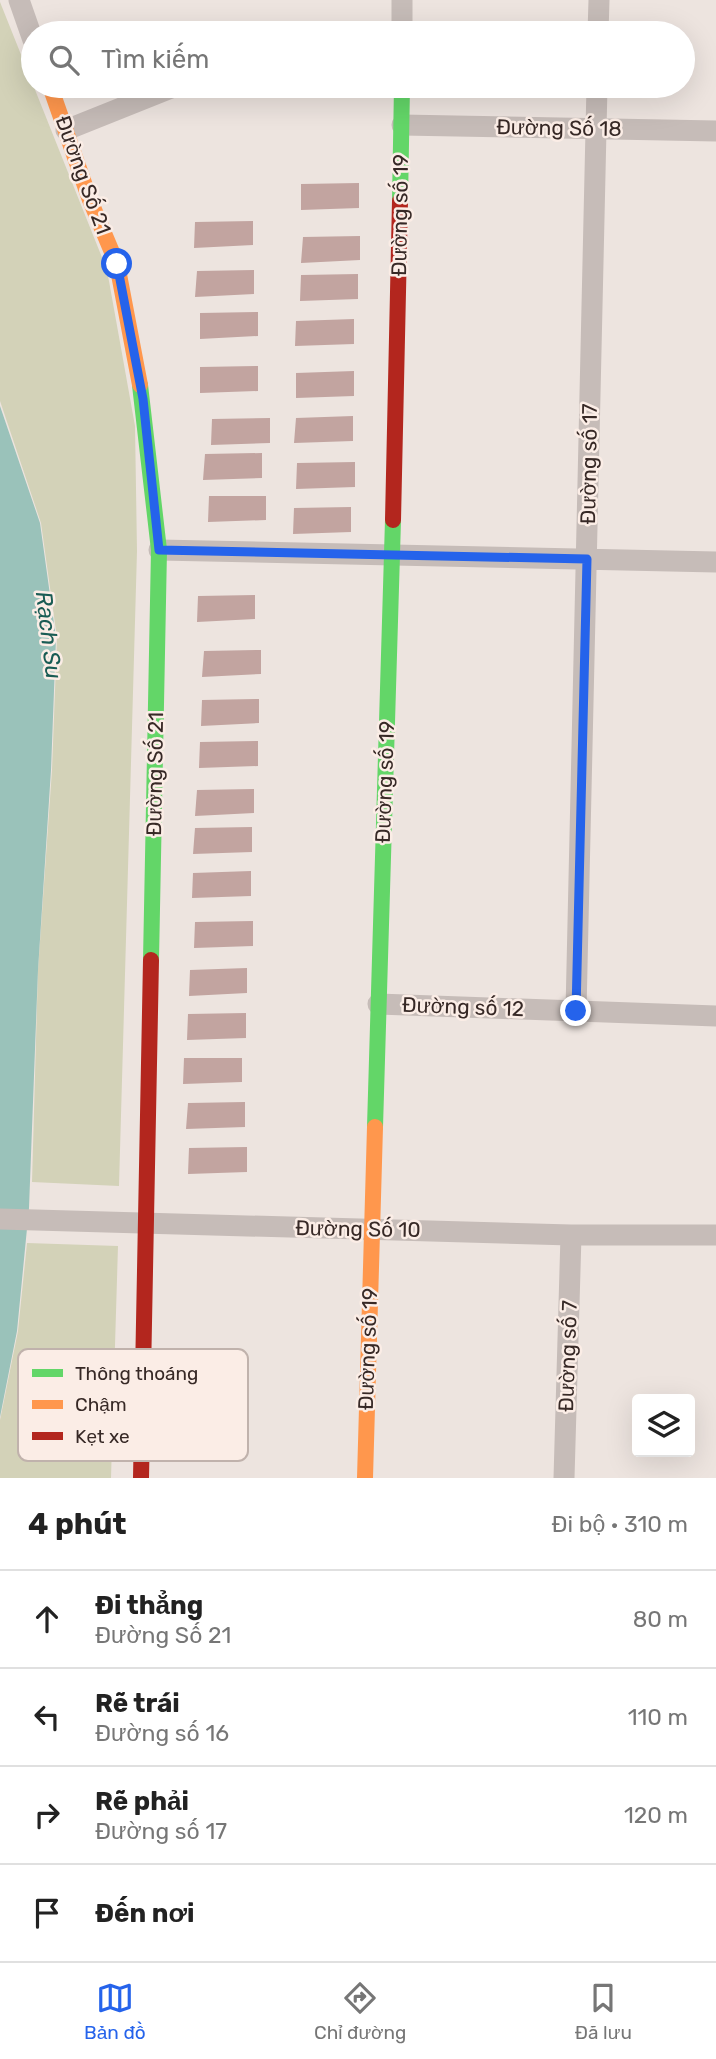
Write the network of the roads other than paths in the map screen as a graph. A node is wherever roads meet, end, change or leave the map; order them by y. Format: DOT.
graph roads {
  1 [pos="19,0"];
  2 [pos="402,0"];
  3 [pos="599,0"];
  4 [pos="26,21"];
  5 [pos="402,21"];
  6 [pos="598,21"];
  7 [pos="54,98"];
  8 [pos="146,98"];
  9 [pos="402,98"];
  10 [pos="597,98"];
  11 [pos="402,125"];
  12 [pos="596,128"];
  13 [pos="66,130"];
  14 [pos="716,131"];
  15 [pos="159,550"];
  16 [pos="392,555"];
  17 [pos="587,559"];
  18 [pos="716,562"];
  19 [pos="378,1004"];
  20 [pos="576,1011"];
  21 [pos="716,1016"];
  22 [pos="0,1219"];
  23 [pos="148,1224"];
  24 [pos="372,1230"];
  25 [pos="571,1235"];
  26 [pos="716,1235"];
  27 [pos="145,1349"];
  28 [pos="365,1478"];
  29 [pos="564,1478"];
  1 -- 4 [label="street"];
  2 -- 5 [label="street"];
  3 -- 6 [label="street"];
  7 -- 13 [label="street, Đường Số 21"];
  8 -- 13 [label="street"];
  9 -- 11 [label="street, Đường số 19"];
  10 -- 12 [label="street, Đường số 17"];
  11 -- 12 [label="street, Đường Số 18"];
  11 -- 16 [label="street, Đường số 19"];
  12 -- 14 [label="street, Đường Số 18"];
  12 -- 17 [label="street, Đường số 17"];
  13 -- 15 [label="street, Đường Số 21"];
  15 -- 16 [label="street"];
  15 -- 23 [label="street, Đường Số 21"];
  16 -- 17 [label="street"];
  16 -- 19 [label="street, Đường số 19"];
  17 -- 18 [label="street"];
  17 -- 20 [label="street, Đường số 17"];
  19 -- 20 [label="street, Đường số 12"];
  19 -- 24 [label="street, Đường số 19"];
  20 -- 21 [label="street, Đường số 12"];
  22 -- 23 [label="street, Đường Số 10"];
  23 -- 24 [label="street, Đường Số 10"];
  23 -- 27 [label="street, Đường Số 21"];
  24 -- 25 [label="street, Đường Số 10"];
  24 -- 28 [label="street, Đường số 19"];
  25 -- 26 [label="street, Đường Số 10"];
  25 -- 29 [label="street, Đường số 7"];
}
